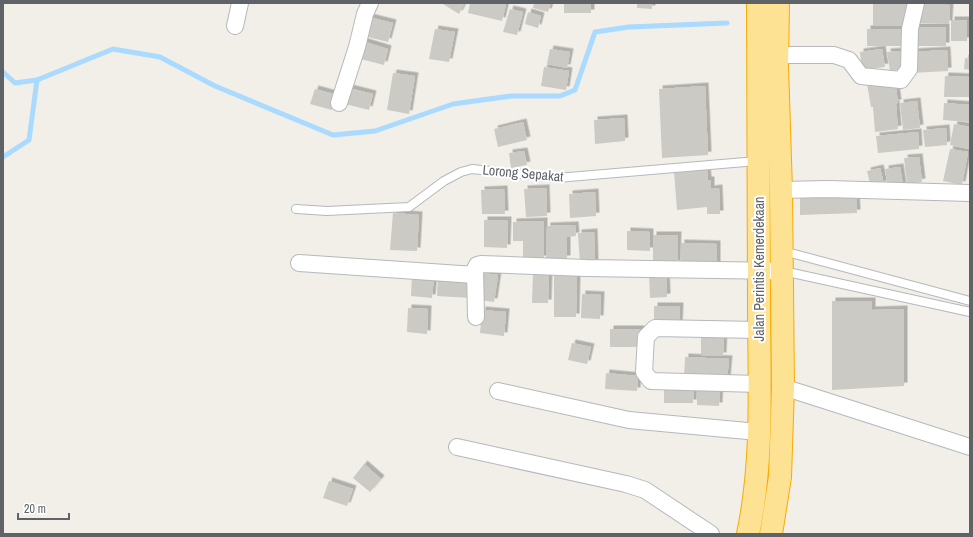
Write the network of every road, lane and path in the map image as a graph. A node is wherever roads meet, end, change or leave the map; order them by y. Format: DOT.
graph roads {
  1 [pos="240,3"];
  2 [pos="370,3"];
  3 [pos="758,3"];
  4 [pos="778,3"];
  5 [pos="916,3"];
  6 [pos="235,26"];
  7 [pos="778,55"];
  8 [pos="339,103"];
  9 [pos="760,160"];
  10 [pos="781,190"];
  11 [pos="970,193"];
  12 [pos="296,209"];
  13 [pos="782,261"];
  14 [pos="299,263"];
  15 [pos="759,271"];
  16 [pos="475,275"];
  17 [pos="970,301"];
  18 [pos="970,312"];
  19 [pos="476,317"];
  20 [pos="759,330"];
  21 [pos="759,384"];
  22 [pos="784,387"];
  23 [pos="498,390"];
  24 [pos="758,432"];
  25 [pos="457,447"];
  26 [pos="970,447"];
  27 [pos="711,534"];
  28 [pos="748,534"];
  29 [pos="771,534"];
  1 -- 6 [label="street"];
  2 -- 8 [label="street"];
  3 -- 9 [label="highway, Jalan Perintis Kemerdekaan"];
  4 -- 7 [label="highway"];
  5 -- 7 [label="street"];
  7 -- 10 [label="highway"];
  9 -- 12 [label="lane, Lorong Sepakat"];
  9 -- 15 [label="highway, Jalan Perintis Kemerdekaan"];
  10 -- 11 [label="street"];
  10 -- 13 [label="highway"];
  13 -- 15 [label="street"];
  13 -- 17 [label="lane"];
  13 -- 18 [label="lane"];
  13 -- 22 [label="highway"];
  14 -- 16 [label="street"];
  15 -- 16 [label="street"];
  15 -- 20 [label="highway, Jalan Perintis Kemerdekaan"];
  16 -- 19 [label="street"];
  20 -- 21 [label="highway, Jalan Perintis Kemerdekaan"];
  20 -- 21 [label="street"];
  21 -- 24 [label="highway, Jalan Perintis Kemerdekaan"];
  22 -- 26 [label="street"];
  22 -- 29 [label="highway"];
  23 -- 24 [label="street"];
  24 -- 28 [label="highway, Jalan Perintis Kemerdekaan"];
  25 -- 27 [label="street"];
}
